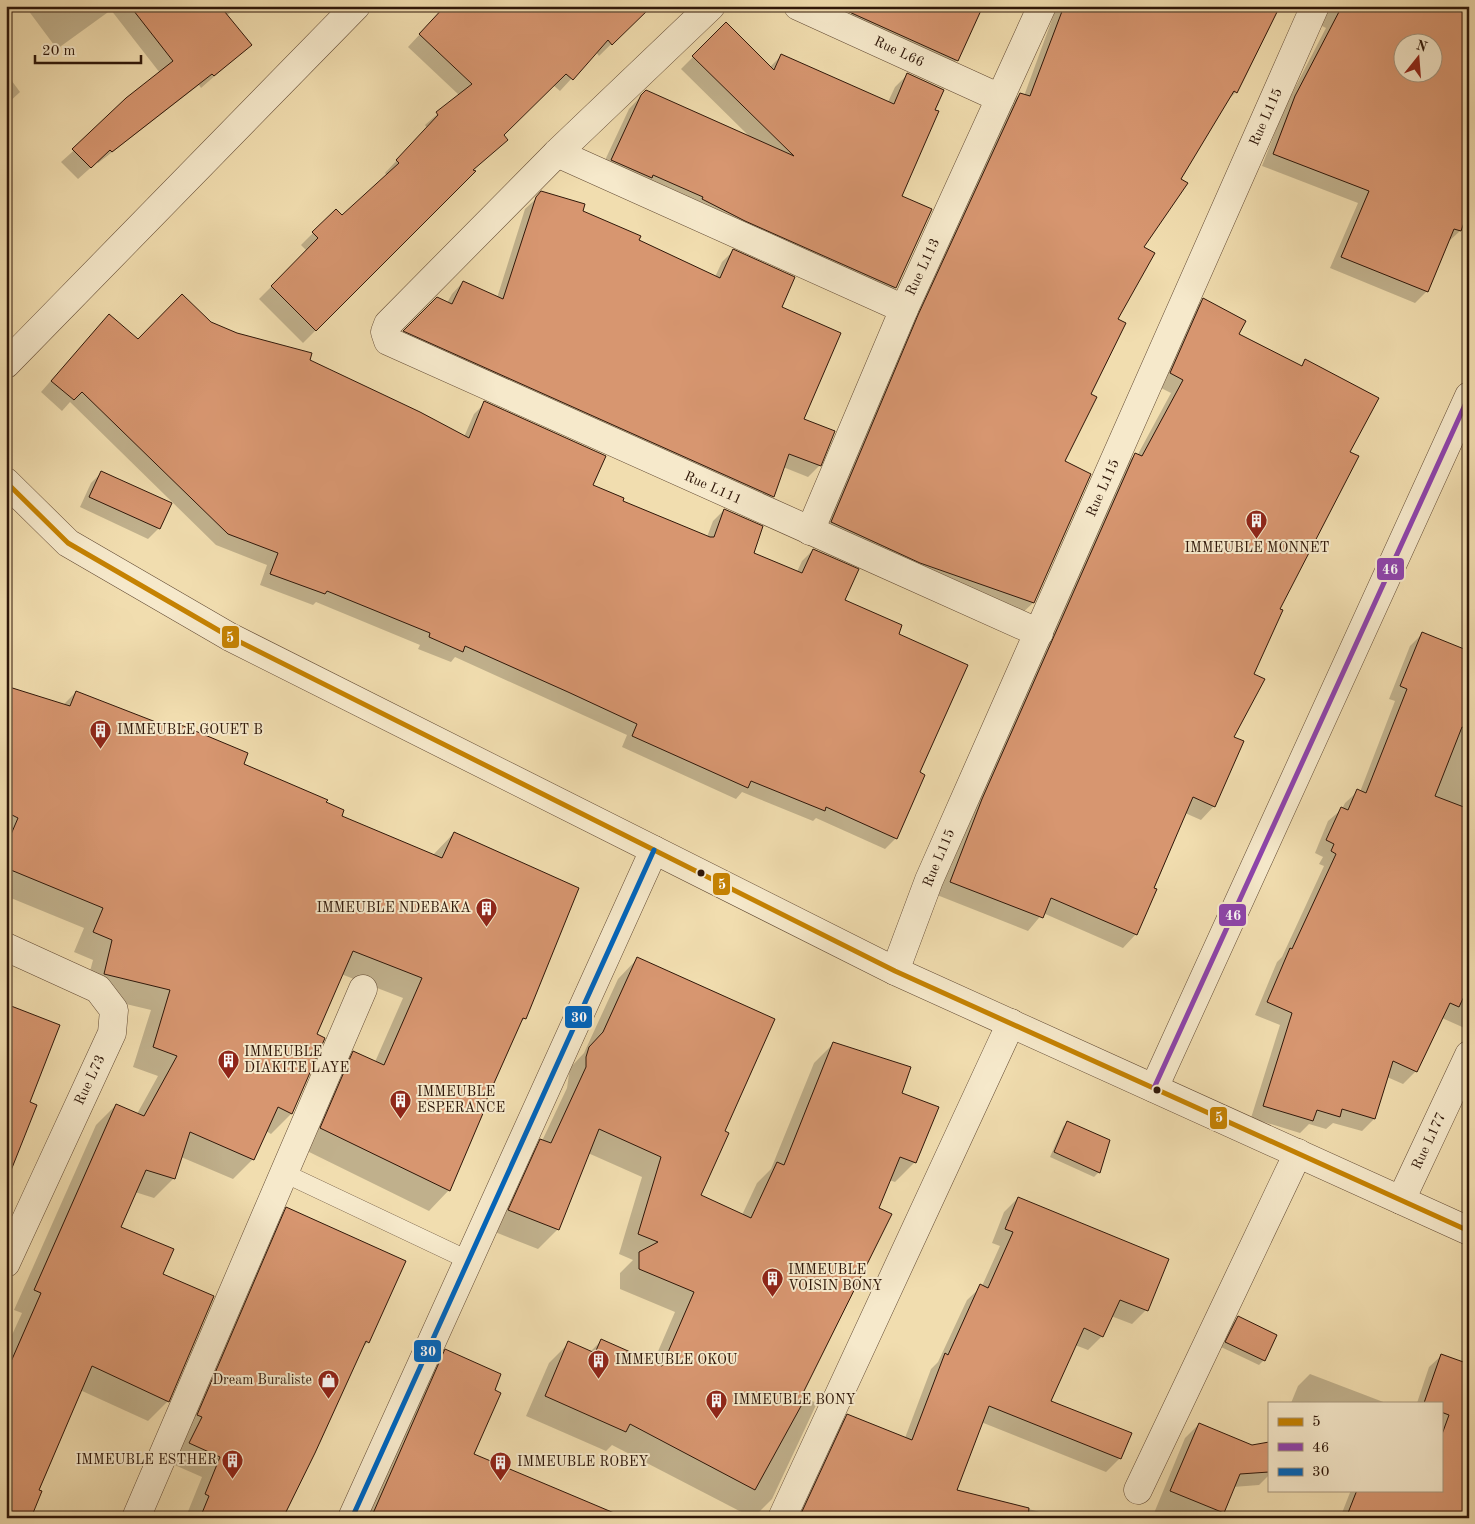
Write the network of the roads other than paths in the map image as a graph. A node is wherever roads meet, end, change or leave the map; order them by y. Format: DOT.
graph roads {
  1 [pos="356,6"];
  2 [pos="711,6"];
  3 [pos="798,6"];
  4 [pos="1042,6"];
  5 [pos="1315,6"];
  6 [pos="1000,98"];
  7 [pos="557,153"];
  8 [pos="904,309"];
  9 [pos="6,364"];
  10 [pos="1469,396"];
  11 [pos="6,482"];
  12 [pos="810,531"];
  13 [pos="1039,633"];
  14 [pos="654,850"];
  15 [pos="6,947"];
  16 [pos="895,971"];
  17 [pos="363,989"];
  18 [pos="1011,1023"];
  19 [pos="1469,1054"];
  20 [pos="1154,1088"];
  21 [pos="1298,1153"];
  22 [pos="284,1173"];
  23 [pos="1401,1200"];
  24 [pos="1469,1231"];
  25 [pos="468,1260"];
  26 [pos="6,1263"];
  27 [pos="1138,1490"];
  28 [pos="136,1518"];
  29 [pos="352,1518"];
  30 [pos="782,1518"];
  1 -- 9 [label="street"];
  2 -- 7 [label="street"];
  3 -- 6 [label="street, Rue L66"];
  4 -- 6 [label="street, Rue L113"];
  5 -- 13 [label="street, Rue L115"];
  6 -- 8 [label="street, Rue L113"];
  7 -- 8 [label="street"];
  7 -- 12 [label="street, Rue L111"];
  8 -- 12 [label="street, Rue L113"];
  10 -- 20 [label="street"];
  11 -- 14 [label="street"];
  12 -- 13 [label="street, Rue L111"];
  13 -- 16 [label="street, Rue L115"];
  14 -- 16 [label="street"];
  14 -- 25 [label="street"];
  15 -- 26 [label="street, Rue L73"];
  16 -- 18 [label="street"];
  17 -- 22 [label="street"];
  18 -- 20 [label="street"];
  18 -- 30 [label="street"];
  19 -- 23 [label="street, Rue L177"];
  20 -- 21 [label="street"];
  21 -- 23 [label="street"];
  21 -- 27 [label="street"];
  22 -- 25 [label="lane"];
  22 -- 28 [label="street"];
  23 -- 24 [label="street"];
  25 -- 29 [label="street"];
}
